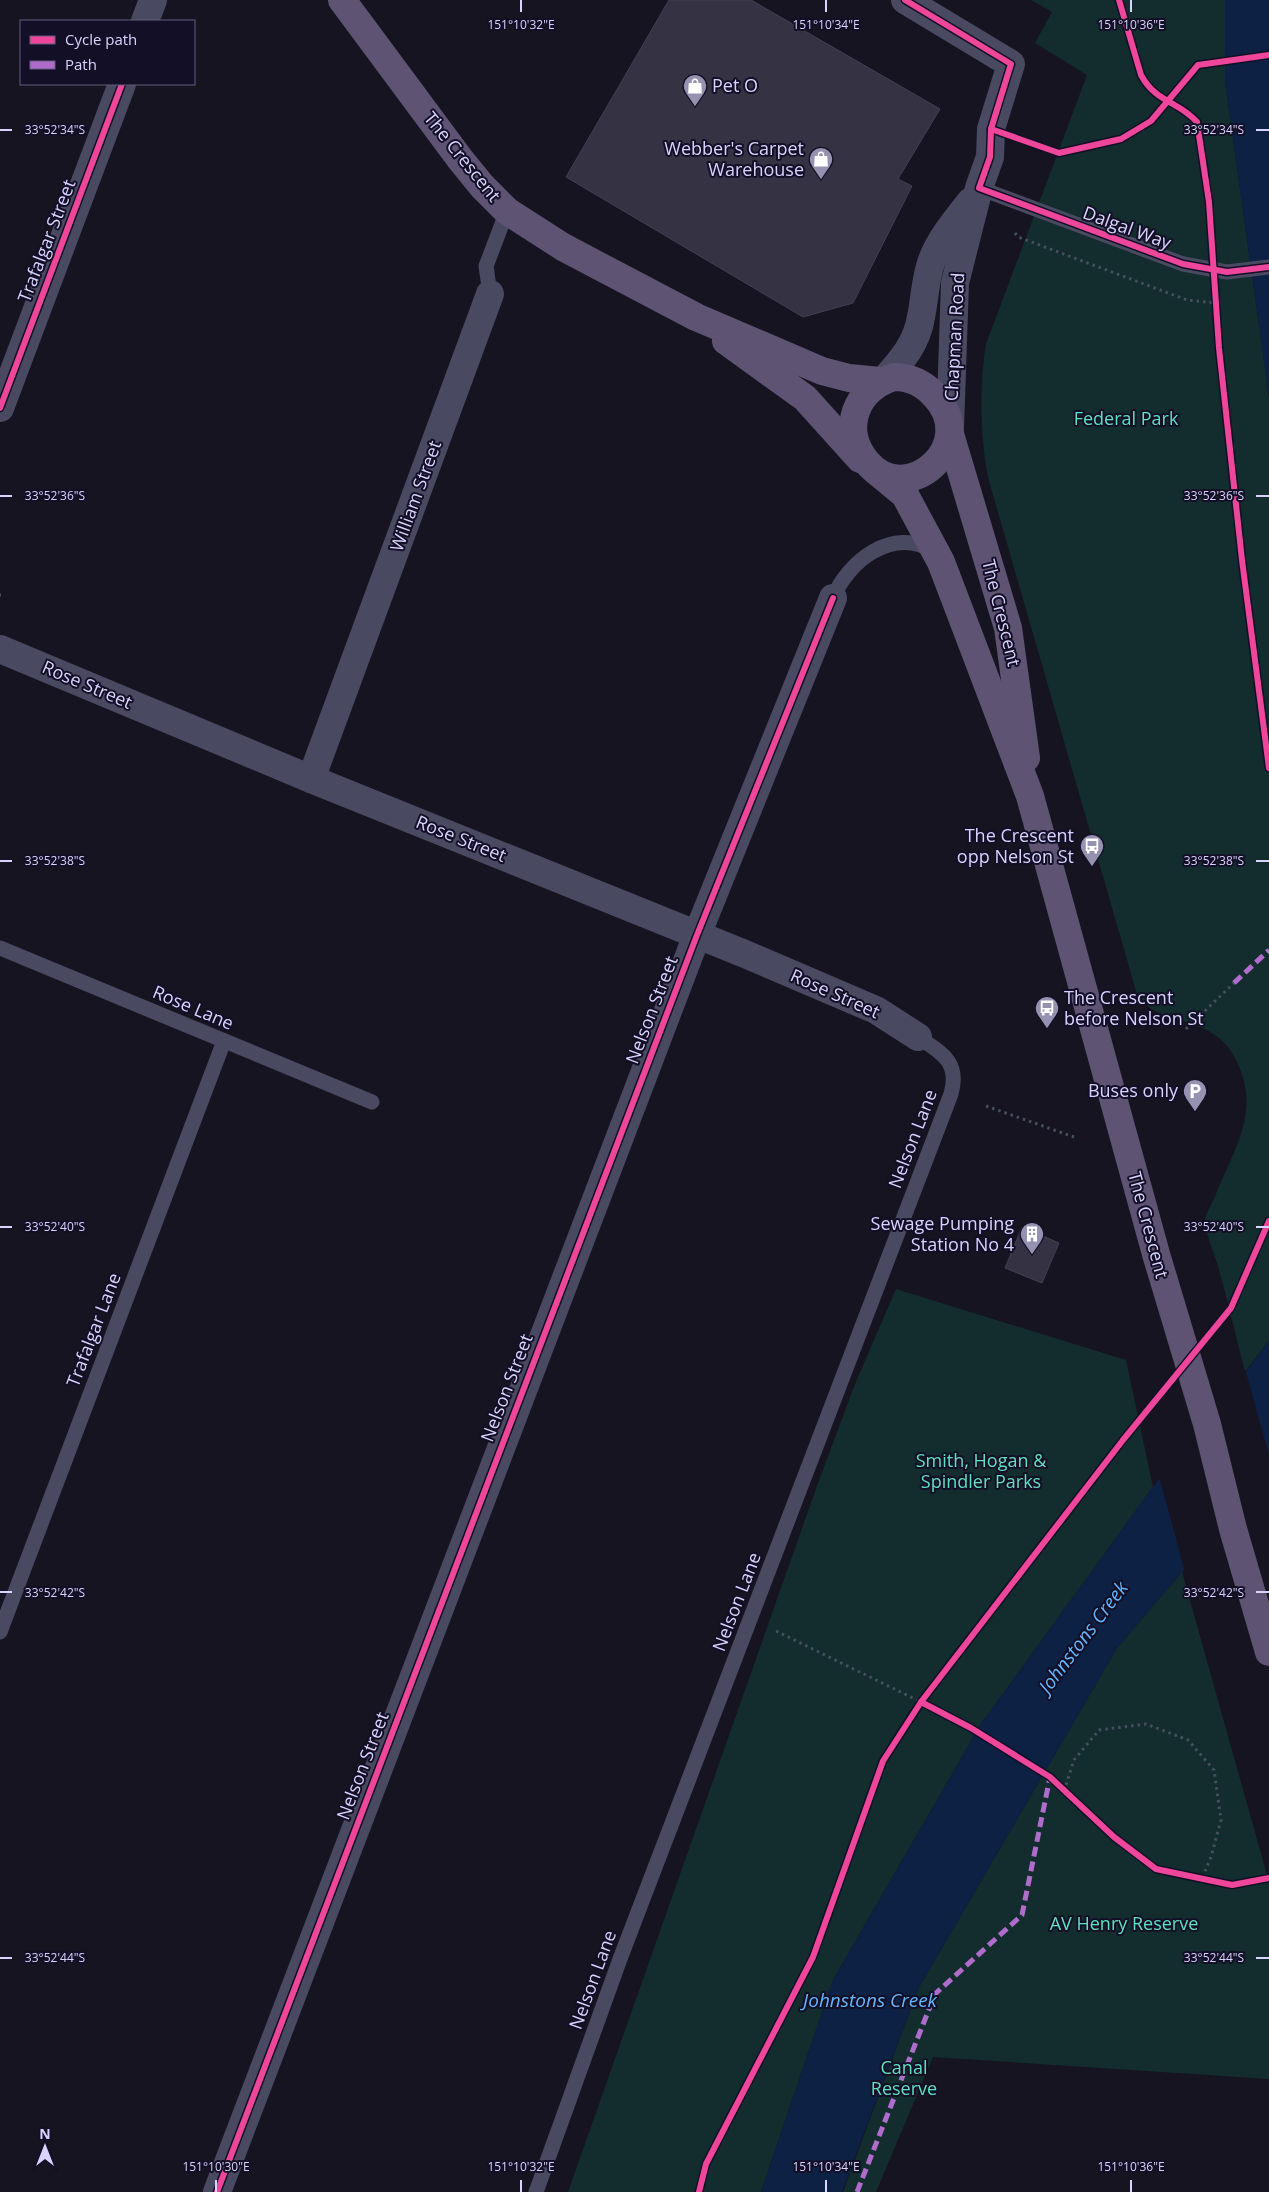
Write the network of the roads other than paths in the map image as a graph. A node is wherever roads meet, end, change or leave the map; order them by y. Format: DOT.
graph roads {
  1 [pos="153,0"];
  2 [pos="342,0"];
  3 [pos="905,0"];
  4 [pos="145,20"];
  5 [pos="122,85"];
  6 [pos="979,188"];
  7 [pos="507,211"];
  8 [pos="1269,267"];
  9 [pos="490,294"];
  10 [pos="696,317"];
  11 [pos="882,380"];
  12 [pos="0,408"];
  13 [pos="950,432"];
  14 [pos="874,469"];
  15 [pos="941,562"];
  16 [pos="833,598"];
  17 [pos="0,649"];
  18 [pos="311,779"];
  19 [pos="1030,796"];
  20 [pos="697,935"];
  21 [pos="0,948"];
  22 [pos="918,1037"];
  23 [pos="224,1041"];
  24 [pos="372,1102"];
  25 [pos="0,1632"];
  26 [pos="1269,1652"];
  27 [pos="217,2192"];
  28 [pos="536,2192"];
  1 -- 4 [label="street"];
  2 -- 7 [label="main road, The Crescent"];
  3 -- 6 [label="street, Chapman Road"];
  5 -- 12 [label="street, Trafalgar Street"];
  6 -- 8 [label="lane, Dalgal Way"];
  6 -- 11 [label="street, Chapman Road"];
  6 -- 13 [label="street, Chapman Road"];
  7 -- 9 [label="lane, William Street"];
  7 -- 10 [label="main road, The Crescent"];
  9 -- 18 [label="street, William Street"];
  10 -- 11 [label="main road, The Crescent"];
  10 -- 14 [label="main road, The Crescent"];
  11 -- 13 [label="main road"];
  11 -- 14 [label="main road"];
  13 -- 14 [label="main road"];
  13 -- 19 [label="main road, The Crescent"];
  14 -- 15 [label="main road, The Crescent"];
  15 -- 16 [label="lane, Nelson Street"];
  15 -- 19 [label="main road, The Crescent"];
  16 -- 20 [label="street, Nelson Street"];
  17 -- 18 [label="street, Rose Street"];
  18 -- 20 [label="street, Rose Street"];
  19 -- 26 [label="main road, The Crescent"];
  20 -- 22 [label="street, Rose Street"];
  20 -- 27 [label="street, Nelson Street"];
  21 -- 23 [label="lane, Rose Lane"];
  22 -- 28 [label="lane, Nelson Lane"];
  23 -- 24 [label="lane, Rose Lane"];
  23 -- 25 [label="lane, Trafalgar Lane"];
}
